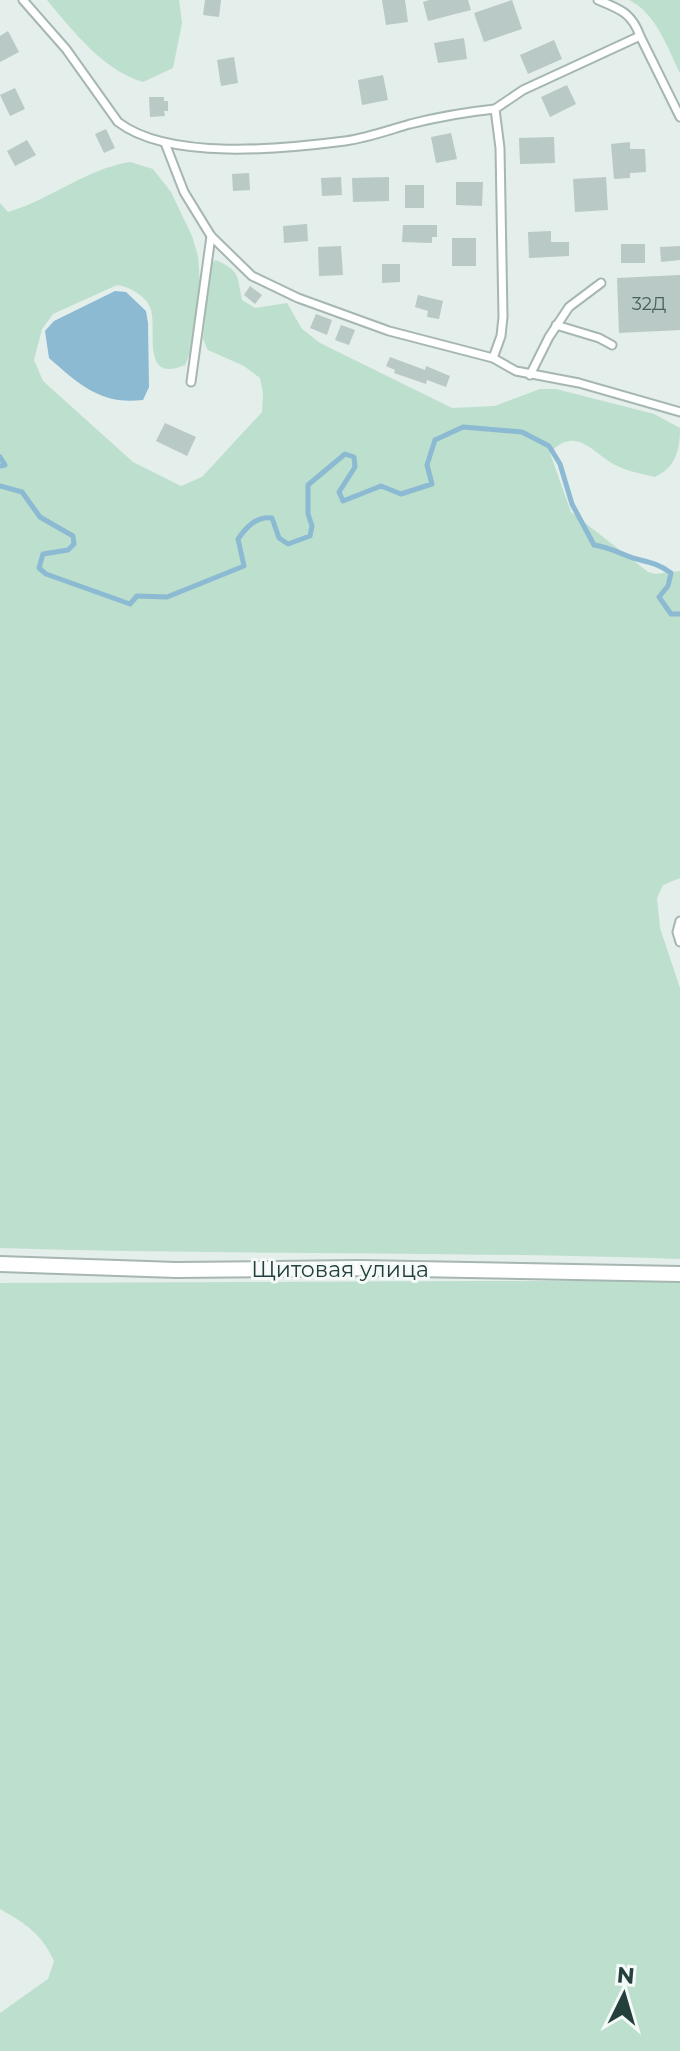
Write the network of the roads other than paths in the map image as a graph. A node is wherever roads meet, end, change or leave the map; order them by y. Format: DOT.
graph roads {
  1 [pos="23,0"];
  2 [pos="598,0"];
  3 [pos="640,36"];
  4 [pos="495,109"];
  5 [pos="680,117"];
  6 [pos="165,143"];
  7 [pos="211,236"];
  8 [pos="601,283"];
  9 [pos="556,325"];
  10 [pos="612,345"];
  11 [pos="493,358"];
  12 [pos="530,375"];
  13 [pos="191,382"];
  14 [pos="679,409"];
  15 [pos="680,921"];
  16 [pos="680,942"];
  17 [pos="0,1264"];
  18 [pos="680,1274"];
  1 -- 6 [label="lane"];
  2 -- 3 [label="lane"];
  3 -- 4 [label="lane"];
  3 -- 5 [label="lane"];
  4 -- 6 [label="lane"];
  4 -- 11 [label="lane"];
  6 -- 7 [label="lane"];
  7 -- 11 [label="lane"];
  7 -- 13 [label="lane"];
  8 -- 9 [label="lane"];
  9 -- 10 [label="lane"];
  9 -- 12 [label="lane"];
  11 -- 12 [label="lane"];
  12 -- 14 [label="lane"];
  15 -- 16 [label="lane"];
  17 -- 18 [label="street, Щитовая улица"];
}
